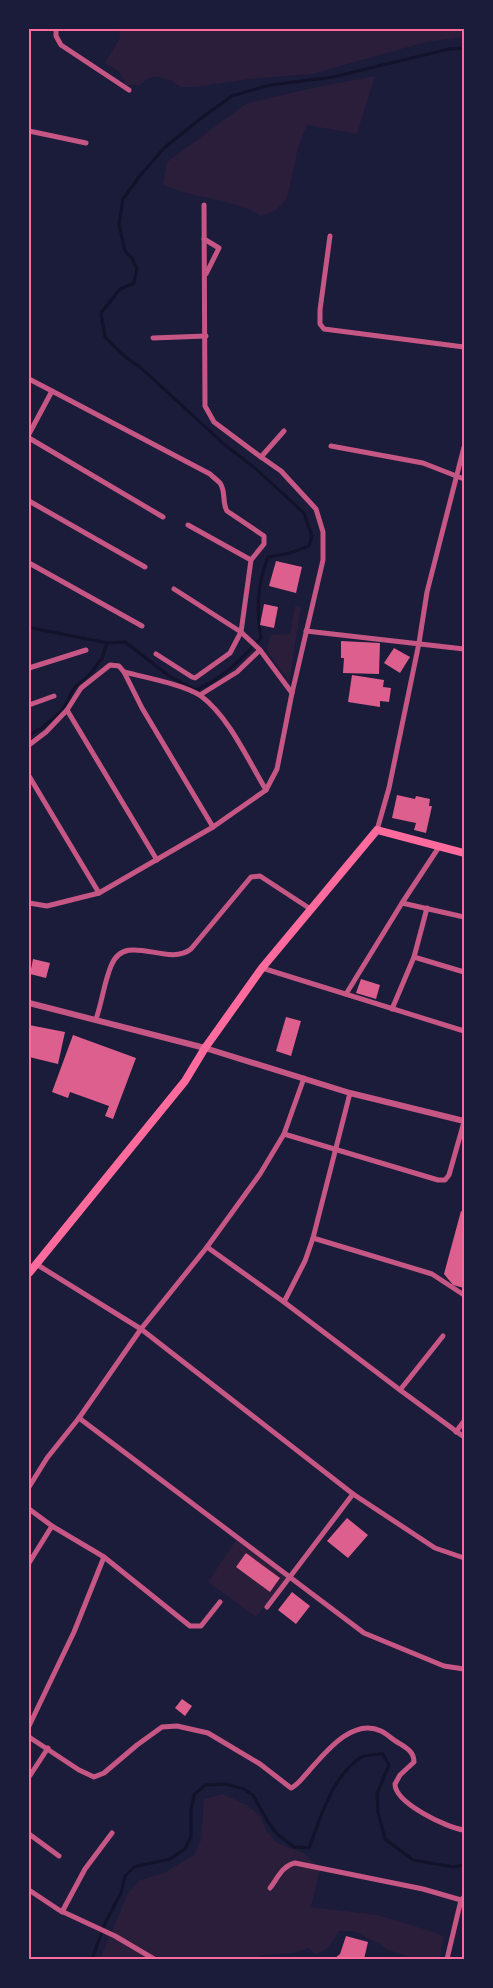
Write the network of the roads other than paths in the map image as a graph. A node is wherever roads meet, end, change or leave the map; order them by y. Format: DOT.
graph roads {
  1 [pos="56,29"];
  2 [pos="129,90"];
  3 [pos="29,131"];
  4 [pos="86,143"];
  5 [pos="204,205"];
  6 [pos="330,236"];
  7 [pos="204,238"];
  8 [pos="205,276"];
  9 [pos="206,336"];
  10 [pos="153,338"];
  11 [pos="464,347"];
  12 [pos="29,379"];
  13 [pos="52,391"];
  14 [pos="284,431"];
  15 [pos="29,436"];
  16 [pos="331,446"];
  17 [pos="464,447"];
  18 [pos="261,457"];
  19 [pos="458,477"];
  20 [pos="464,479"];
  21 [pos="29,500"];
  22 [pos="163,517"];
  23 [pos="188,524"];
  24 [pos="251,560"];
  25 [pos="29,563"];
  26 [pos="145,567"];
  27 [pos="174,589"];
  28 [pos="142,626"];
  29 [pos="306,631"];
  30 [pos="243,633"];
  31 [pos="419,643"];
  32 [pos="260,649"];
  33 [pos="464,649"];
  34 [pos="86,650"];
  35 [pos="156,654"];
  36 [pos="29,668"];
  37 [pos="124,672"];
  38 [pos="292,693"];
  39 [pos="200,695"];
  40 [pos="54,696"];
  41 [pos="29,705"];
  42 [pos="67,710"];
  43 [pos="29,745"];
  44 [pos="29,776"];
  45 [pos="266,790"];
  46 [pos="213,826"];
  47 [pos="376,830"];
  48 [pos="439,847"];
  49 [pos="464,853"];
  50 [pos="157,860"];
  51 [pos="99,893"];
  52 [pos="29,903"];
  53 [pos="402,903"];
  54 [pos="427,908"];
  55 [pos="312,910"];
  56 [pos="464,917"];
  57 [pos="414,957"];
  58 [pos="262,968"];
  59 [pos="464,972"];
  60 [pos="346,994"];
  61 [pos="29,1003"];
  62 [pos="392,1009"];
  63 [pos="96,1020"];
  64 [pos="464,1031"];
  65 [pos="205,1048"];
  66 [pos="304,1078"];
  67 [pos="350,1093"];
  68 [pos="464,1122"];
  69 [pos="284,1134"];
  70 [pos="336,1151"];
  71 [pos="313,1238"];
  72 [pos="207,1247"];
  73 [pos="36,1264"];
  74 [pos="29,1274"];
  75 [pos="464,1295"];
  76 [pos="284,1302"];
  77 [pos="141,1329"];
  78 [pos="443,1336"];
  79 [pos="400,1390"];
  80 [pos="79,1418"];
  81 [pos="464,1421"];
  82 [pos="456,1432"];
  83 [pos="464,1436"];
  84 [pos="29,1487"];
  85 [pos="353,1494"];
  86 [pos="29,1509"];
  87 [pos="52,1526"];
  88 [pos="104,1557"];
  89 [pos="464,1558"];
  90 [pos="29,1563"];
  91 [pos="291,1576"];
  92 [pos="220,1602"];
  93 [pos="267,1607"];
  94 [pos="464,1669"];
  95 [pos="29,1726"];
  96 [pos="29,1737"];
  97 [pos="48,1748"];
  98 [pos="29,1777"];
  99 [pos="464,1830"];
  100 [pos="112,1833"];
  101 [pos="29,1834"];
  102 [pos="60,1856"];
  103 [pos="270,1888"];
  104 [pos="29,1890"];
  105 [pos="463,1898"];
  106 [pos="62,1912"];
  107 [pos="154,1959"];
  108 [pos="448,1959"];
  1 -- 2 [label="street"];
  3 -- 4 [label="street"];
  5 -- 7 [label="street"];
  6 -- 11 [label="street"];
  7 -- 8 [label="street"];
  7 -- 8 [label="street"];
  8 -- 9 [label="street"];
  9 -- 10 [label="street"];
  9 -- 18 [label="street"];
  12 -- 13 [label="street"];
  13 -- 15 [label="street"];
  13 -- 24 [label="street"];
  14 -- 18 [label="street"];
  15 -- 22 [label="street"];
  16 -- 19 [label="street"];
  17 -- 19 [label="street"];
  18 -- 29 [label="street"];
  19 -- 20 [label="street"];
  19 -- 31 [label="street"];
  21 -- 26 [label="street"];
  23 -- 24 [label="street"];
  24 -- 30 [label="street"];
  25 -- 28 [label="street"];
  27 -- 30 [label="street"];
  29 -- 31 [label="street"];
  29 -- 38 [label="street"];
  30 -- 32 [label="street"];
  30 -- 35 [label="street"];
  31 -- 33 [label="street"];
  31 -- 47 [label="street"];
  32 -- 38 [label="street"];
  32 -- 39 [label="street"];
  34 -- 36 [label="street"];
  37 -- 39 [label="street"];
  37 -- 42 [label="street"];
  37 -- 46 [label="street"];
  38 -- 45 [label="street"];
  39 -- 45 [label="street"];
  40 -- 41 [label="street"];
  42 -- 43 [label="street"];
  42 -- 50 [label="street"];
  44 -- 51 [label="street"];
  45 -- 46 [label="street"];
  46 -- 50 [label="street"];
  47 -- 48 [label="main road"];
  47 -- 55 [label="main road"];
  48 -- 49 [label="main road"];
  48 -- 53 [label="street"];
  50 -- 51 [label="street"];
  51 -- 52 [label="street"];
  53 -- 54 [label="street"];
  53 -- 60 [label="street"];
  54 -- 56 [label="street"];
  54 -- 57 [label="street"];
  55 -- 58 [label="main road"];
  55 -- 63 [label="street"];
  57 -- 59 [label="street"];
  57 -- 62 [label="street"];
  58 -- 60 [label="street"];
  58 -- 65 [label="main road"];
  60 -- 62 [label="street"];
  61 -- 63 [label="street"];
  62 -- 64 [label="street"];
  63 -- 65 [label="street"];
  65 -- 66 [label="street"];
  65 -- 73 [label="main road"];
  66 -- 67 [label="street"];
  66 -- 69 [label="street"];
  67 -- 68 [label="street"];
  67 -- 70 [label="street"];
  68 -- 70 [label="street"];
  69 -- 70 [label="street"];
  69 -- 72 [label="street"];
  70 -- 71 [label="street"];
  71 -- 75 [label="street"];
  71 -- 76 [label="street"];
  72 -- 76 [label="street"];
  72 -- 77 [label="street"];
  73 -- 74 [label="main road"];
  73 -- 77 [label="street"];
  76 -- 79 [label="street"];
  77 -- 80 [label="street"];
  77 -- 85 [label="street"];
  78 -- 79 [label="street"];
  79 -- 82 [label="street"];
  80 -- 84 [label="street"];
  80 -- 91 [label="street"];
  81 -- 82 [label="street"];
  82 -- 83 [label="street"];
  85 -- 89 [label="street"];
  85 -- 91 [label="street"];
  86 -- 87 [label="street"];
  87 -- 88 [label="street"];
  87 -- 90 [label="street"];
  88 -- 92 [label="street"];
  88 -- 95 [label="street"];
  91 -- 93 [label="street"];
  91 -- 94 [label="street"];
  96 -- 97 [label="street"];
  97 -- 98 [label="street"];
  97 -- 99 [label="street"];
  100 -- 106 [label="street"];
  101 -- 102 [label="street"];
  103 -- 105 [label="street"];
  104 -- 106 [label="street"];
  105 -- 108 [label="street"];
  106 -- 107 [label="street"];
}
